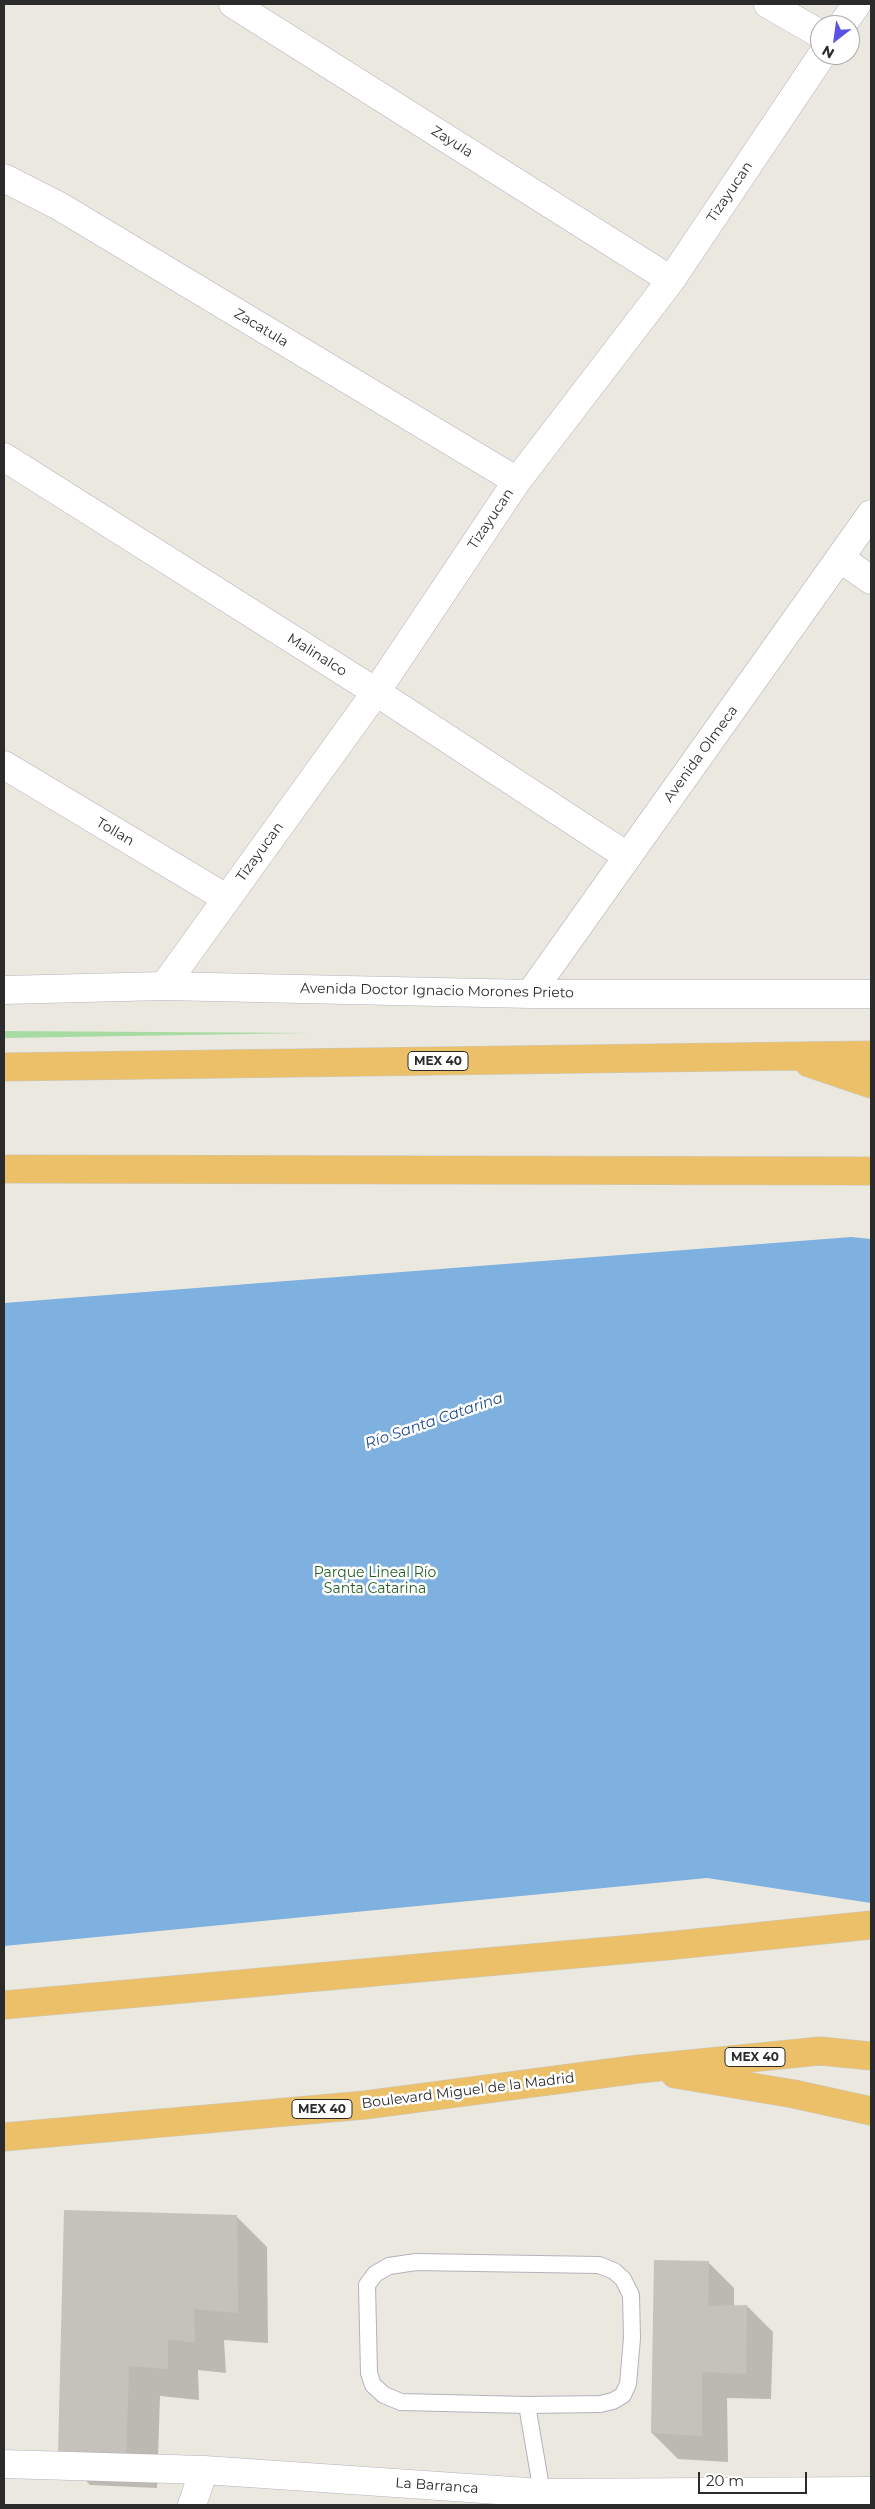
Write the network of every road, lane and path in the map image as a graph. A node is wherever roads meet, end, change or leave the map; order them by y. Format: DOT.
graph roads {
  1 [pos="233,4"];
  2 [pos="768,4"];
  3 [pos="857,4"];
  4 [pos="849,15"];
  5 [pos="810,28"];
  6 [pos="815,65"];
  7 [pos="4,178"];
  8 [pos="671,280"];
  9 [pos="4,457"];
  10 [pos="517,481"];
  11 [pos="871,514"];
  12 [pos="841,559"];
  13 [pos="871,580"];
  14 [pos="376,692"];
  15 [pos="4,765"];
  16 [pos="627,856"];
  17 [pos="226,898"];
  18 [pos="164,986"];
  19 [pos="4,990"];
  20 [pos="530,994"];
  21 [pos="871,994"];
  22 [pos="871,1055"];
  23 [pos="787,1056"];
  24 [pos="4,1067"];
  25 [pos="871,1084"];
  26 [pos="4,1169"];
  27 [pos="871,1171"];
  28 [pos="871,1925"];
  29 [pos="4,2005"];
  30 [pos="871,2056"];
  31 [pos="639,2069"];
  32 [pos="871,2111"];
  33 [pos="4,2137"];
  34 [pos="527,2405"];
  35 [pos="4,2464"];
  36 [pos="204,2470"];
  37 [pos="871,2491"];
  38 [pos="539,2499"];
  39 [pos="192,2505"];
  1 -- 8 [label="street, Zayula"];
  2 -- 5 [label="street"];
  3 -- 4 [label="street"];
  6 -- 8 [label="street, Tizayucan"];
  7 -- 10 [label="street, Zacatula"];
  8 -- 10 [label="street, Tizayucan"];
  9 -- 14 [label="street, Malinalco"];
  10 -- 14 [label="street, Tizayucan"];
  11 -- 12 [label="street, Avenida Olmeca"];
  12 -- 13 [label="street"];
  12 -- 16 [label="street, Avenida Olmeca"];
  14 -- 16 [label="street, Malinalco"];
  14 -- 17 [label="street, Tizayucan"];
  15 -- 17 [label="street, Tollan"];
  16 -- 20 [label="street, Avenida Olmeca"];
  17 -- 18 [label="street, Tizayucan"];
  18 -- 19 [label="street, Avenida Doctor Ignacio Morones Prieto"];
  18 -- 20 [label="street, Avenida Doctor Ignacio Morones Prieto"];
  20 -- 21 [label="street, Avenida Doctor Ignacio Morones Prieto"];
  22 -- 23 [label="highway, MEX 40"];
  23 -- 24 [label="highway, MEX 40"];
  23 -- 25 [label="highway"];
  26 -- 27 [label="highway"];
  28 -- 29 [label="highway"];
  30 -- 31 [label="highway, Boulevard Miguel de la Madrid / MEX 40"];
  31 -- 32 [label="highway"];
  31 -- 33 [label="highway, Boulevard Miguel de la Madrid / MEX 40"];
  34 -- 34 [label="lane"];
  34 -- 38 [label="lane"];
  35 -- 36 [label="street, La Barranca"];
  36 -- 38 [label="street, La Barranca"];
  36 -- 39 [label="street"];
  37 -- 38 [label="street, La Barranca"];
}
